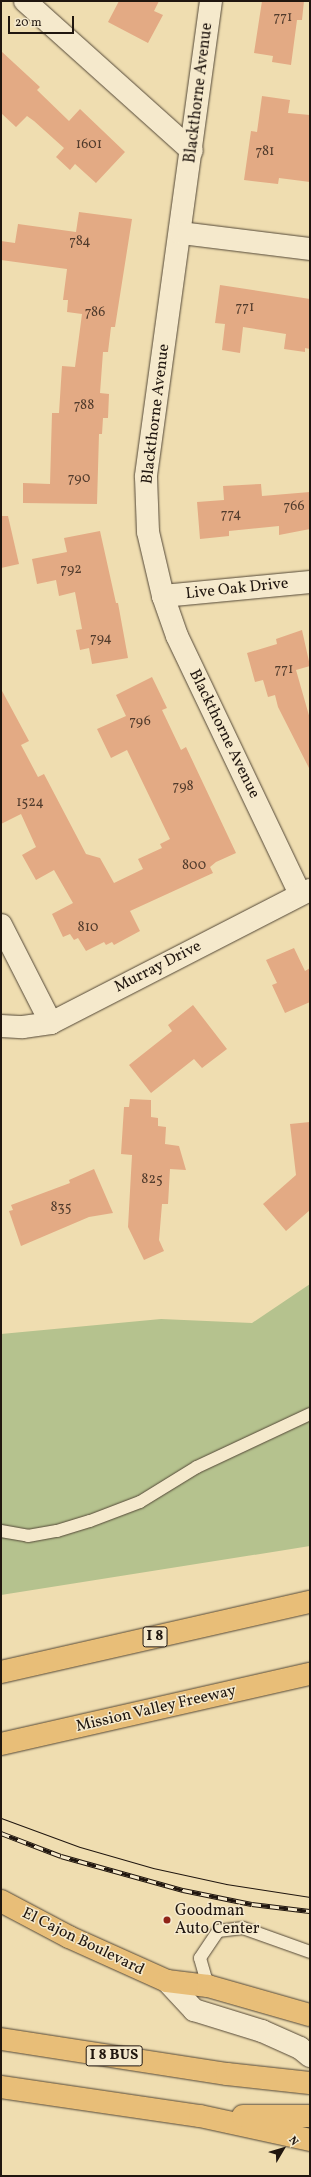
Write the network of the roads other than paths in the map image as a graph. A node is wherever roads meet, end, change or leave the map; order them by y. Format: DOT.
graph roads {
  1 [pos="25,1"];
  2 [pos="211,1"];
  3 [pos="192,151"];
  4 [pos="181,233"];
  5 [pos="310,249"];
  6 [pos="310,582"];
  7 [pos="163,596"];
  8 [pos="305,892"];
  9 [pos="1,925"];
  10 [pos="51,1023"];
  11 [pos="1,1026"];
  12 [pos="310,1414"];
  13 [pos="6,1532"];
  14 [pos="1,1539"];
  15 [pos="310,1602"];
  16 [pos="1,1672"];
  17 [pos="310,1674"];
  18 [pos="1,1744"];
  19 [pos="1,1901"];
  20 [pos="310,1952"];
  21 [pos="167,1981"];
  22 [pos="208,1986"];
  23 [pos="309,2016"];
  24 [pos="1,2038"];
  25 [pos="310,2056"];
  26 [pos="310,2083"];
  27 [pos="1,2087"];
  28 [pos="200,2116"];
  29 [pos="310,2116"];
  30 [pos="310,2140"];
  1 -- 3 [label="street"];
  2 -- 3 [label="street, Blackthorne Avenue"];
  3 -- 4 [label="street, Blackthorne Avenue"];
  4 -- 5 [label="street"];
  4 -- 7 [label="street, Blackthorne Avenue"];
  6 -- 7 [label="street, Live Oak Drive"];
  7 -- 8 [label="street, Blackthorne Avenue"];
  8 -- 10 [label="street, Murray Drive"];
  9 -- 10 [label="street"];
  10 -- 11 [label="street, Murray Drive"];
  12 -- 13 [label="lane"];
  13 -- 14 [label="lane"];
  15 -- 16 [label="main road, I 8"];
  17 -- 18 [label="main road, Mission Valley Freeway"];
  19 -- 21 [label="main road, El Cajon Boulevard"];
  20 -- 22 [label="lane"];
  21 -- 22 [label="main road, El Cajon Boulevard"];
  21 -- 25 [label="street, El Cajon Boulevard"];
  22 -- 23 [label="main road, El Cajon Boulevard"];
  24 -- 26 [label="main road, I 8 BUS"];
  27 -- 28 [label="main road"];
  28 -- 29 [label="main road"];
  28 -- 30 [label="main road"];
}
